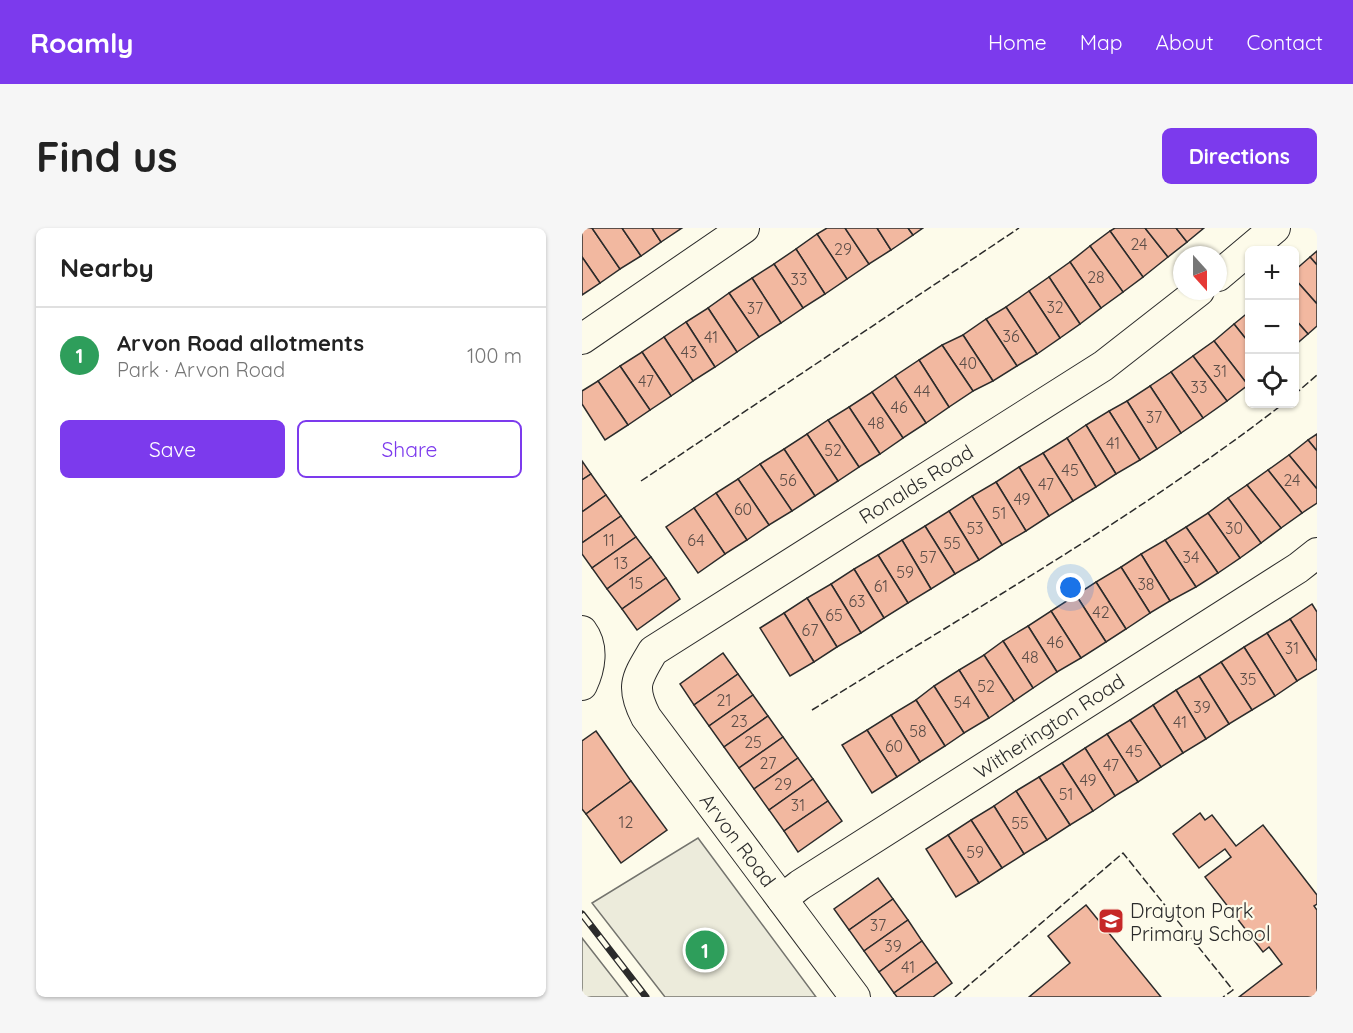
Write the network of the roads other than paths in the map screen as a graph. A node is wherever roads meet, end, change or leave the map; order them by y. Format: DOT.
graph roads {
  1 [pos="744,228"];
  2 [pos="1275,228"];
  3 [pos="1227,268"];
  4 [pos="1187,300"];
  5 [pos="582,339"];
  6 [pos="1317,553"];
  7 [pos="582,631"];
  8 [pos="586,676"];
  9 [pos="637,678"];
  10 [pos="782,899"];
  11 [pos="855,997"];
  1 -- 5 [label="street"];
  2 -- 3 [label="street"];
  4 -- 9 [label="street, Ronalds Road"];
  6 -- 10 [label="street, Witherington Road"];
  7 -- 8 [label="street"];
  9 -- 10 [label="street, Arvon Road"];
  10 -- 11 [label="street, Arvon Road"];
}
